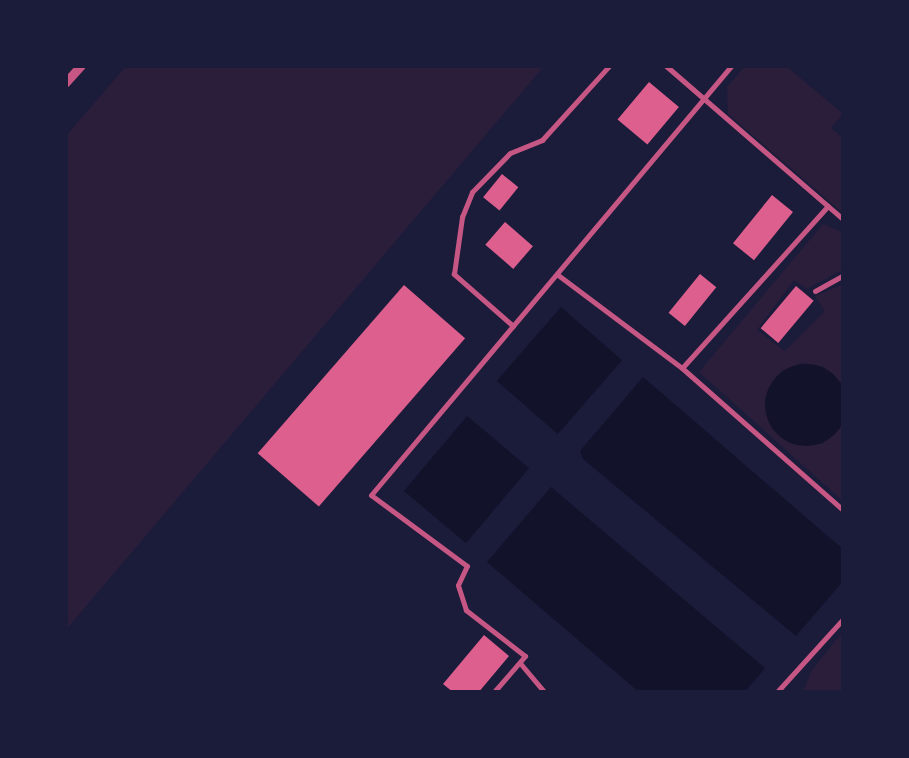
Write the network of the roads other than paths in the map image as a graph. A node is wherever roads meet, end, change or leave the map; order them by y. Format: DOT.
graph roads {
  1 [pos="81,65"];
  2 [pos="610,65"];
  3 [pos="666,65"];
  4 [pos="732,65"];
  5 [pos="65,83"];
  6 [pos="702,98"];
  7 [pos="828,206"];
  8 [pos="844,220"];
  9 [pos="558,275"];
  10 [pos="844,275"];
  11 [pos="814,290"];
  12 [pos="513,326"];
  13 [pos="682,368"];
  14 [pos="844,511"];
  15 [pos="844,618"];
  16 [pos="520,662"];
  17 [pos="493,693"];
  18 [pos="545,693"];
  19 [pos="776,693"];
  1 -- 5 [label="street"];
  2 -- 12 [label="lane"];
  3 -- 6 [label="lane"];
  4 -- 6 [label="lane"];
  6 -- 7 [label="lane"];
  6 -- 9 [label="lane"];
  7 -- 8 [label="lane"];
  7 -- 13 [label="lane"];
  9 -- 12 [label="lane"];
  9 -- 13 [label="lane"];
  10 -- 11 [label="lane"];
  12 -- 16 [label="lane"];
  13 -- 14 [label="lane"];
  15 -- 19 [label="lane"];
  16 -- 17 [label="lane"];
  16 -- 18 [label="lane"];
}
